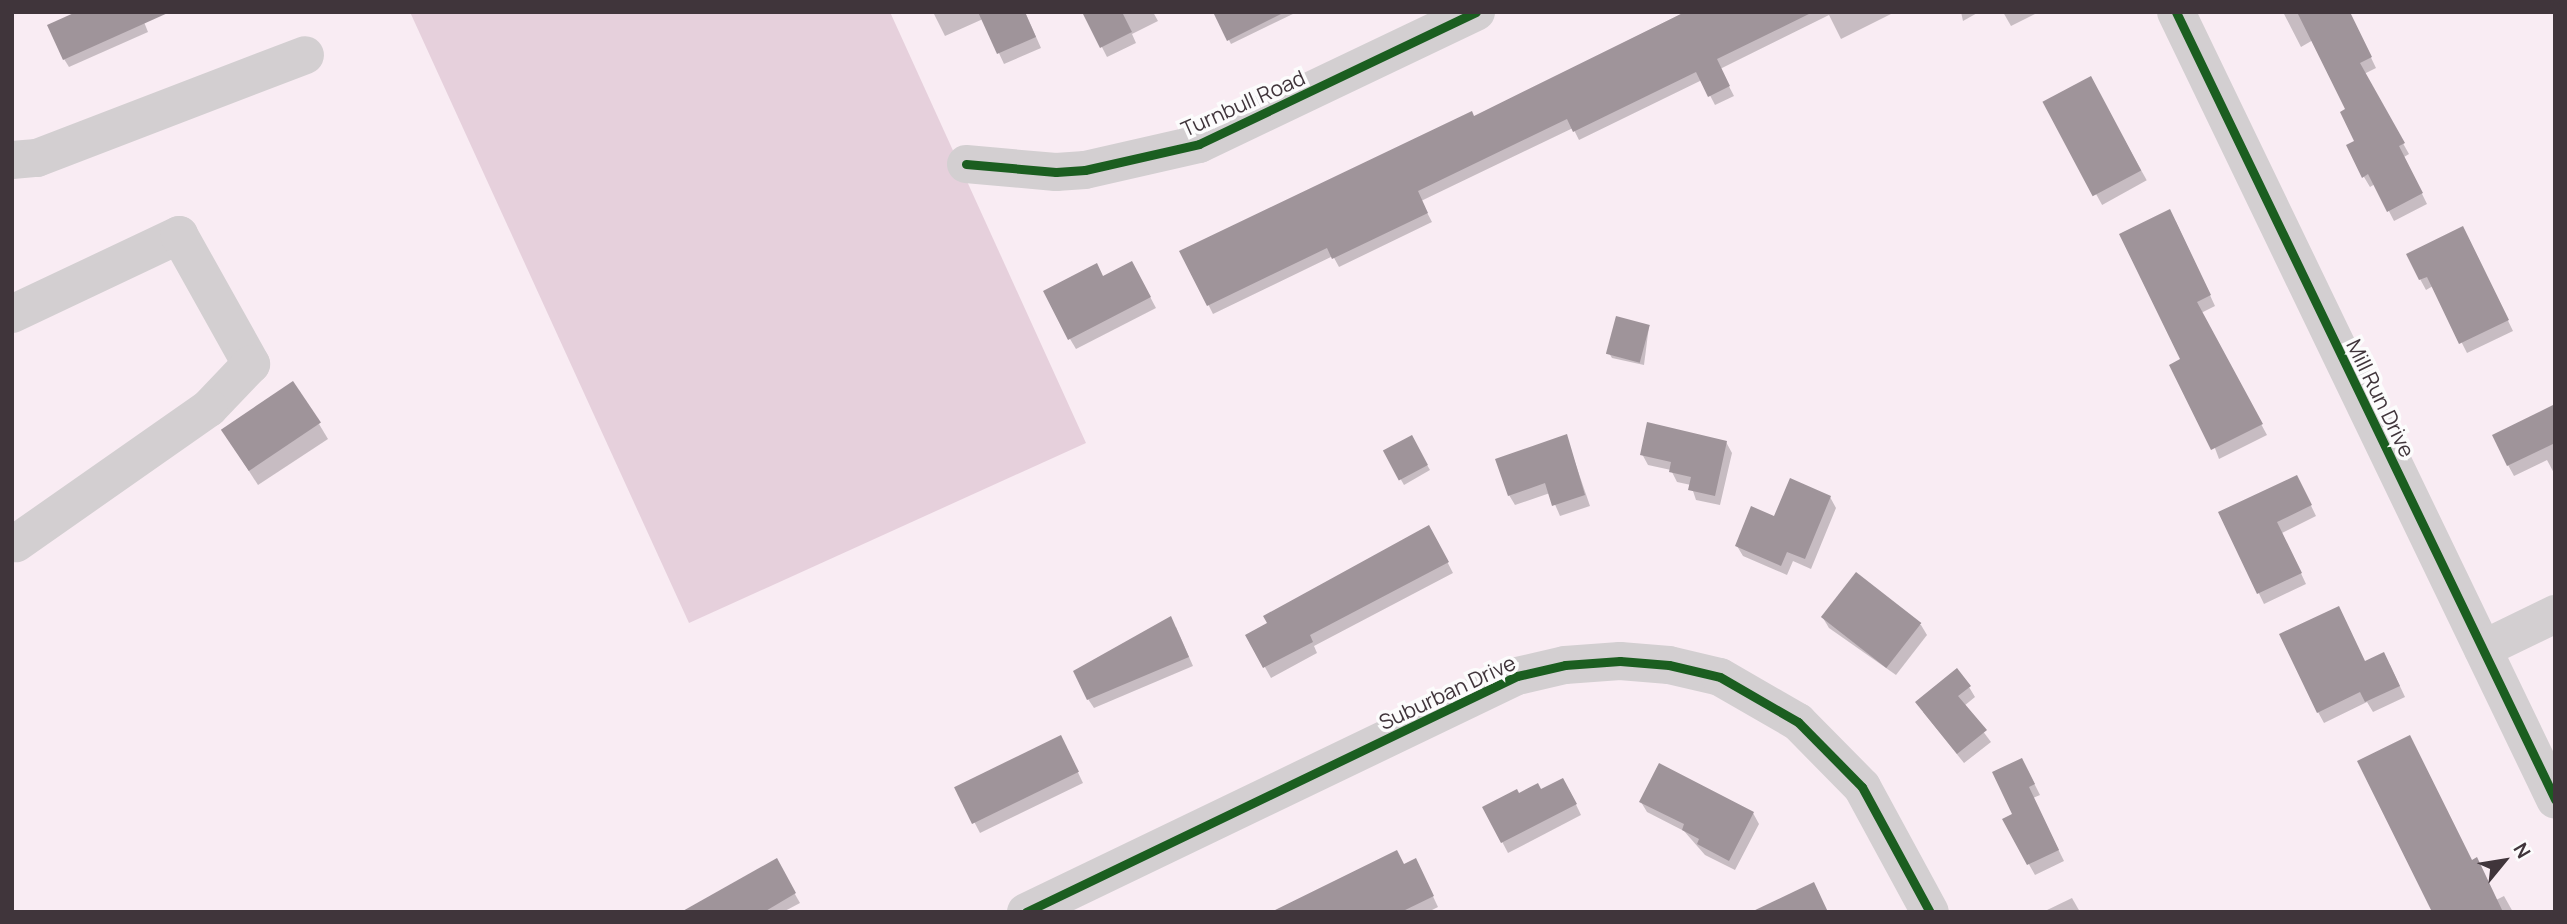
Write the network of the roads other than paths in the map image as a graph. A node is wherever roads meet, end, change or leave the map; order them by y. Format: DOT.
graph roads {
  1 [pos="1476,12"];
  2 [pos="2176,12"];
  3 [pos="305,55"];
  4 [pos="12,160"];
  5 [pos="967,164"];
  6 [pos="12,314"];
  7 [pos="19,546"];
  8 [pos="2555,614"];
  9 [pos="2483,649"];
  10 [pos="2555,799"];
  11 [pos="1026,912"];
  12 [pos="1930,912"];
  1 -- 5 [label="street, Turnbull Road"];
  2 -- 9 [label="street, Mill Run Drive"];
  3 -- 4 [label="street"];
  6 -- 7 [label="street"];
  8 -- 9 [label="street"];
  9 -- 10 [label="street, Mill Run Drive"];
  11 -- 12 [label="street, Suburban Drive"];
}
